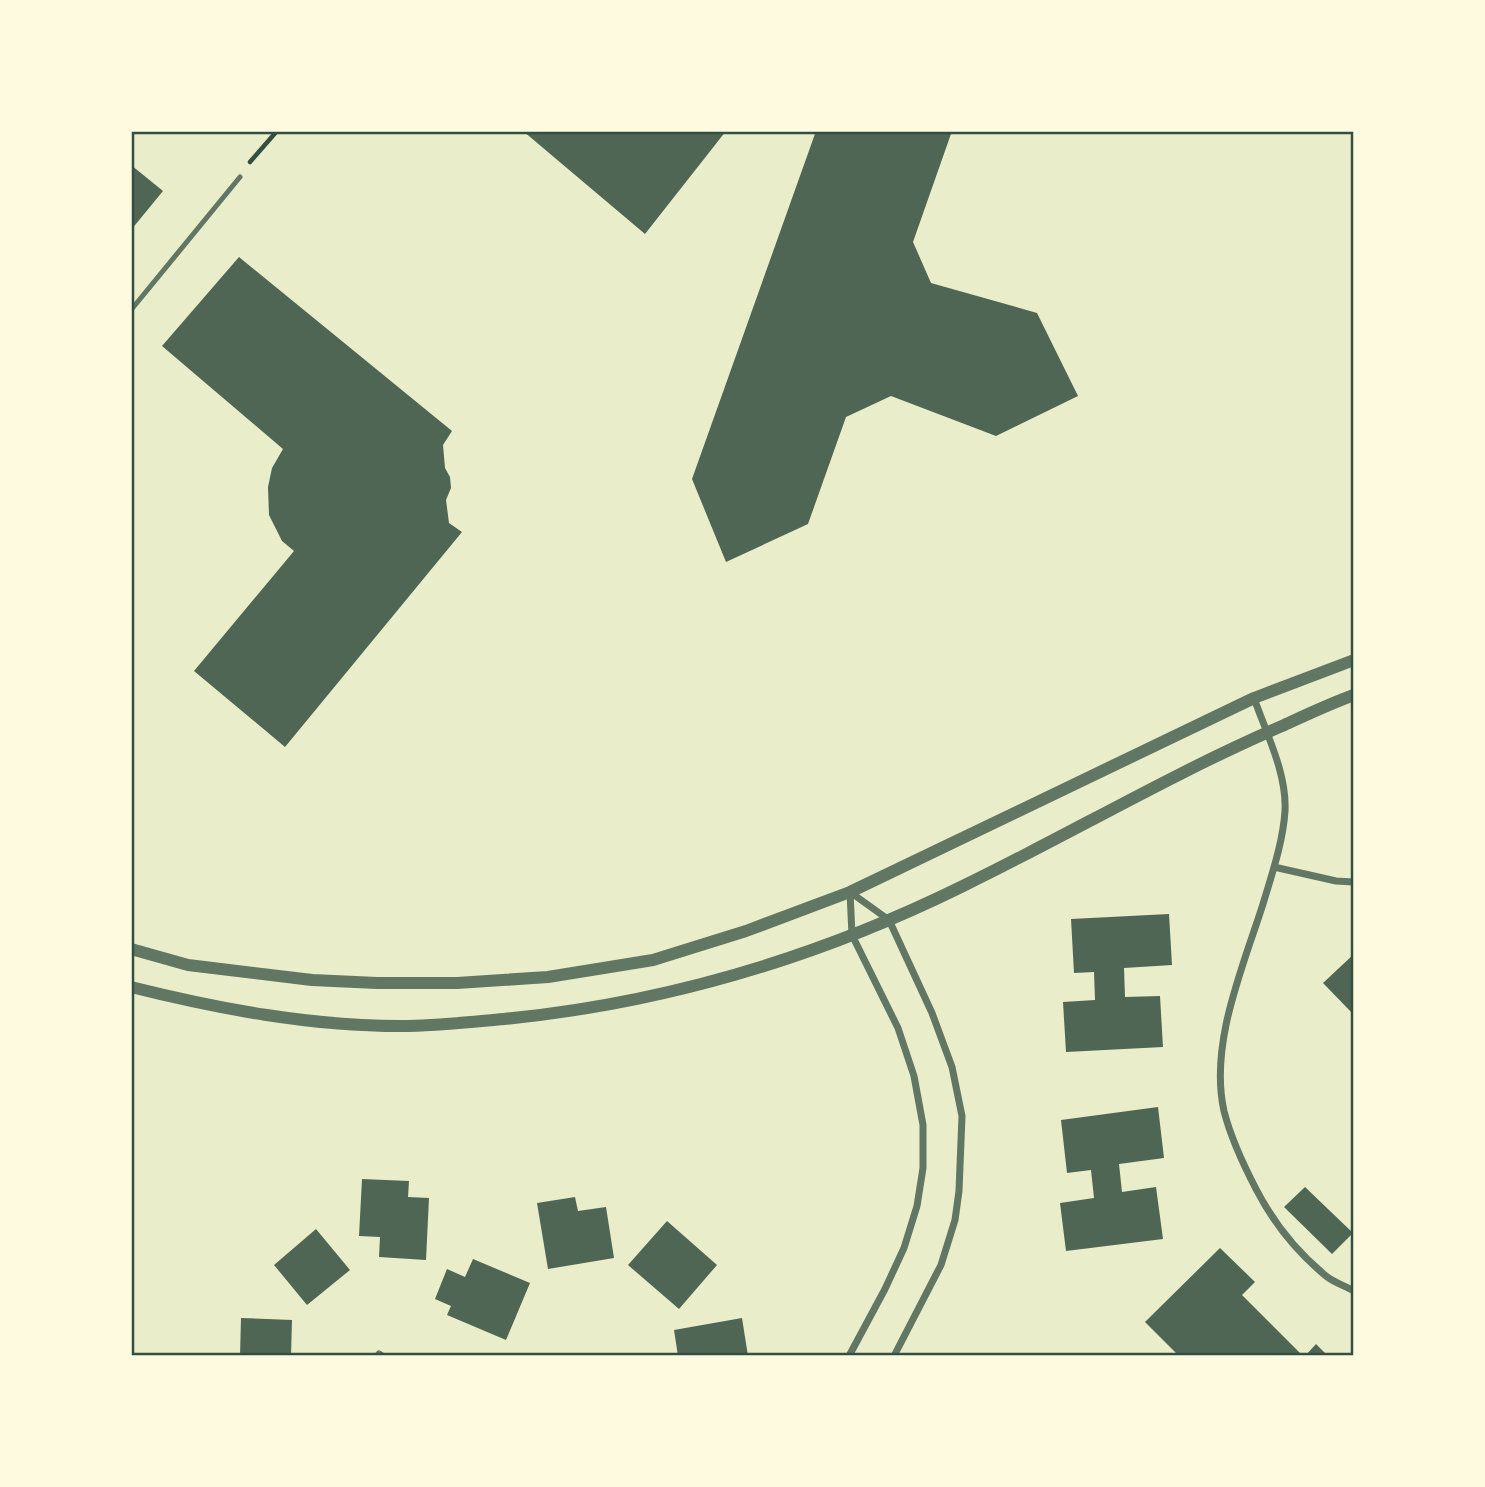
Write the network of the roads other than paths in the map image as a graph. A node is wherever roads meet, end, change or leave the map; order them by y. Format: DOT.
graph roads {
  1 [pos="240,177"];
  2 [pos="131,310"];
  3 [pos="1354,660"];
  4 [pos="1354,695"];
  5 [pos="1254,698"];
  6 [pos="1266,733"];
  7 [pos="1274,867"];
  8 [pos="1354,882"];
  9 [pos="850,892"];
  10 [pos="889,920"];
  11 [pos="852,935"];
  12 [pos="131,949"];
  13 [pos="131,987"];
  14 [pos="1354,1291"];
  15 [pos="849,1356"];
  16 [pos="894,1356"];
  1 -- 2 [label="lane"];
  3 -- 5 [label="street"];
  4 -- 6 [label="street"];
  5 -- 6 [label="street"];
  5 -- 9 [label="street"];
  6 -- 7 [label="street"];
  6 -- 10 [label="street"];
  7 -- 8 [label="street"];
  7 -- 14 [label="street"];
  9 -- 10 [label="street"];
  9 -- 11 [label="street"];
  9 -- 12 [label="street"];
  10 -- 11 [label="street"];
  10 -- 16 [label="street"];
  11 -- 13 [label="street"];
  11 -- 15 [label="street"];
}
